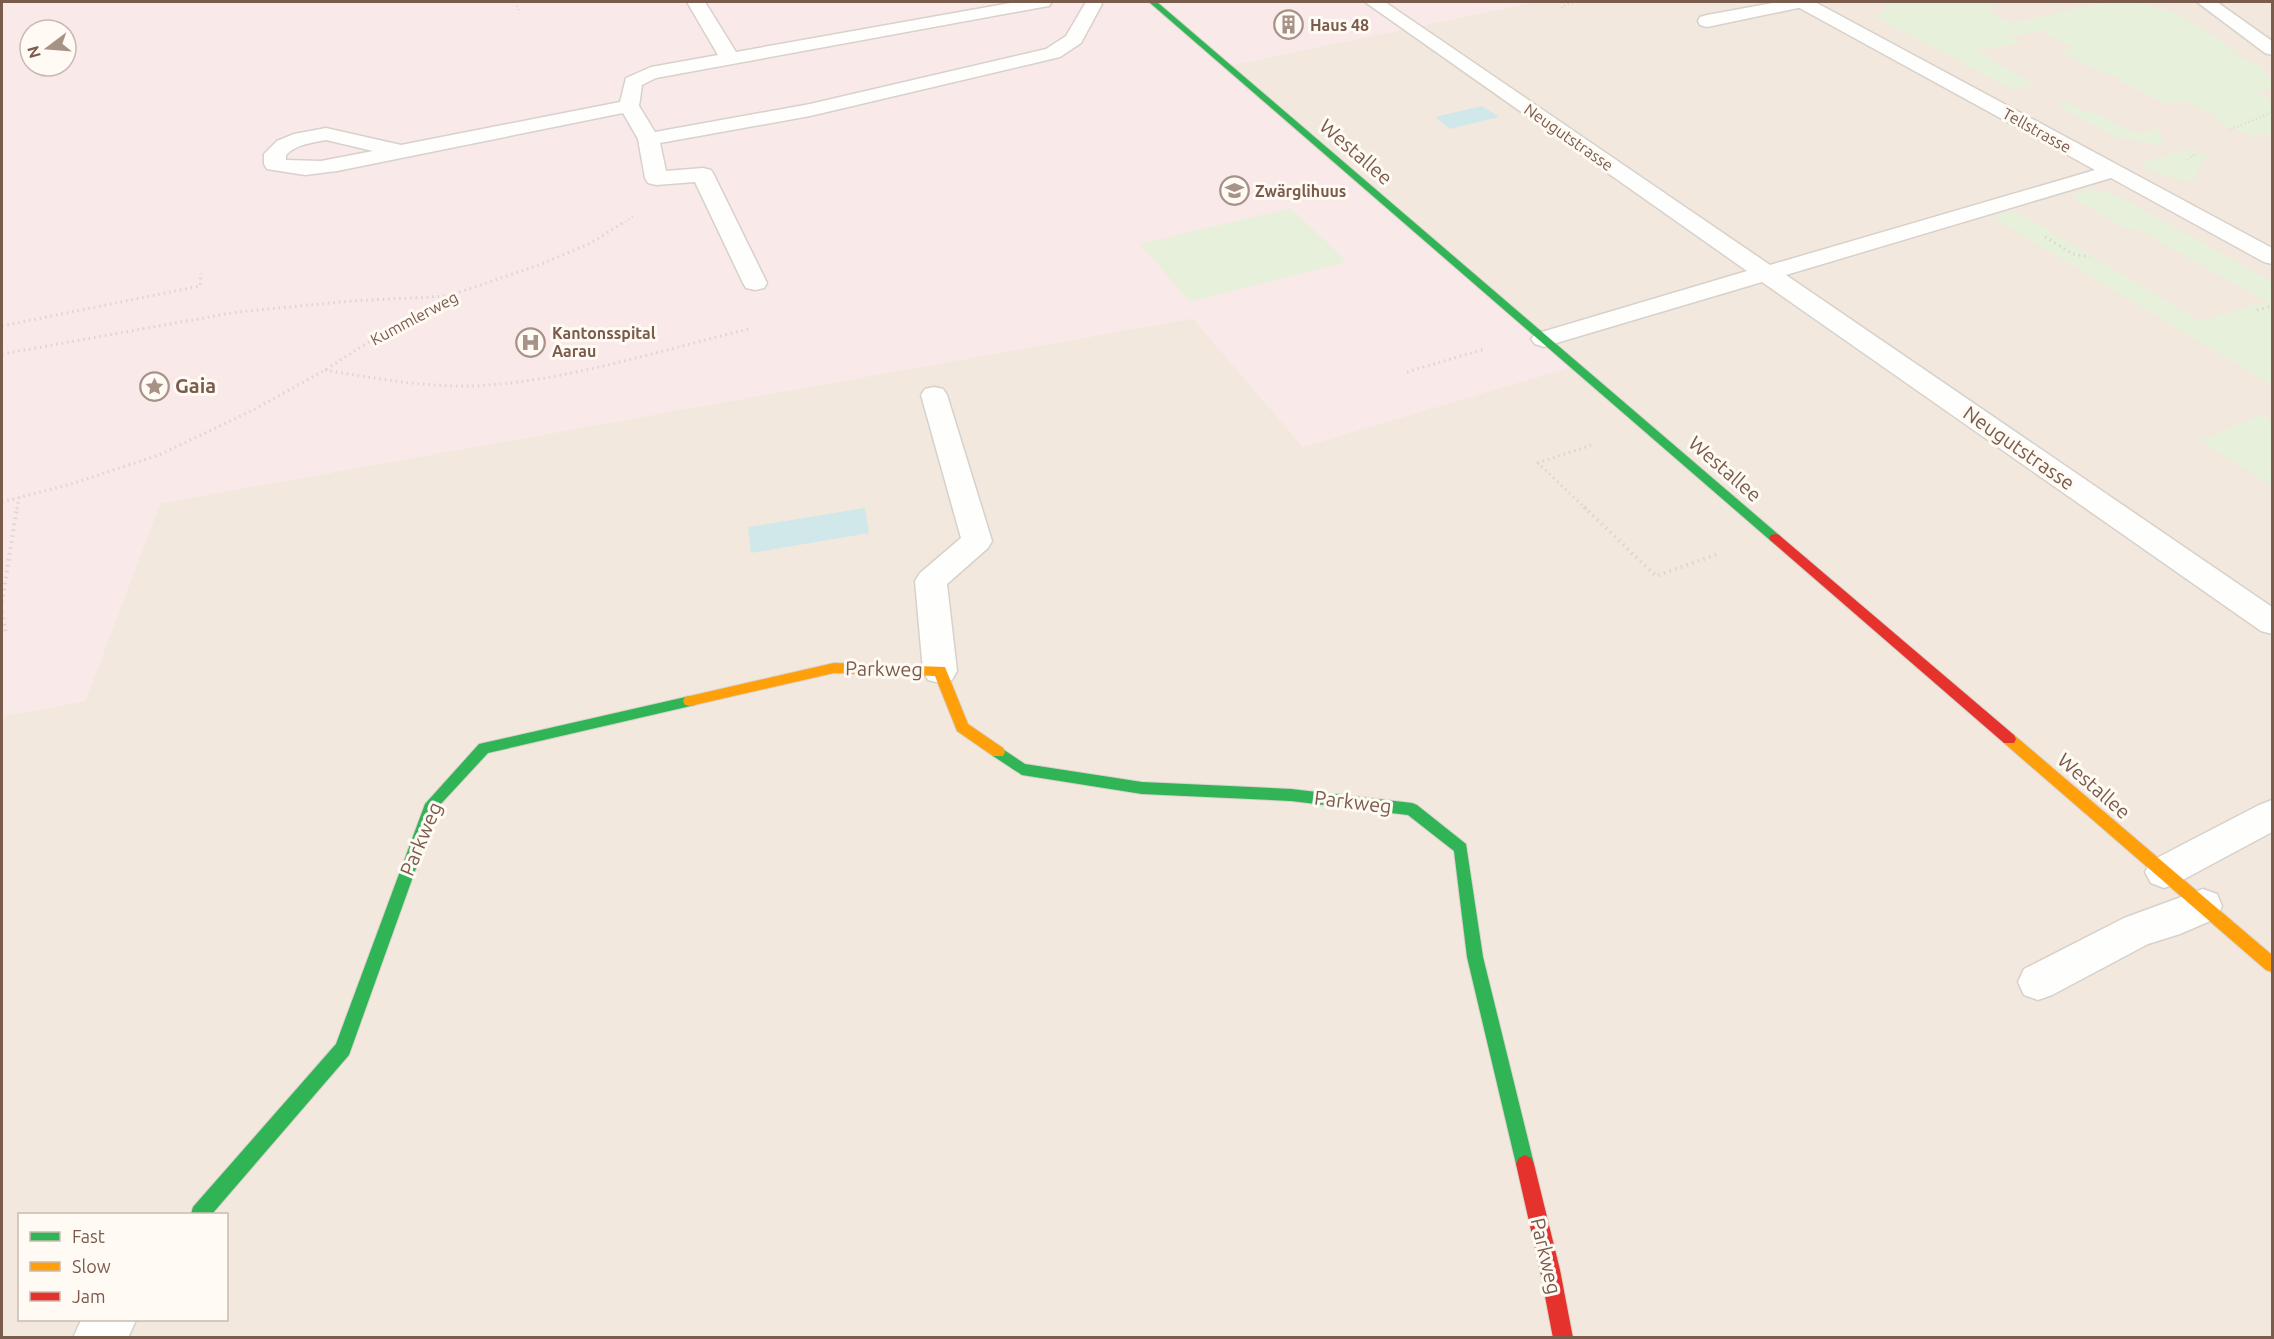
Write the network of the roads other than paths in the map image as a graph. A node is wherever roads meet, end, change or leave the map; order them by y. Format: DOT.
graph roads {
  1 [pos="696,2"];
  2 [pos="1043,2"];
  3 [pos="1070,2"];
  4 [pos="1114,2"];
  5 [pos="1153,2"];
  6 [pos="1374,2"];
  7 [pos="1803,2"];
  8 [pos="2206,2"];
  9 [pos="1093,4"];
  10 [pos="1707,21"];
  11 [pos="2272,49"];
  12 [pos="730,59"];
  13 [pos="629,106"];
  14 [pos="649,139"];
  15 [pos="401,151"];
  16 [pos="2113,171"];
  17 [pos="2272,257"];
  18 [pos="1765,273"];
  19 [pos="755,283"];
  20 [pos="1544,339"];
  21 [pos="934,395"];
  22 [pos="2272,623"];
  23 [pos="940,671"];
  24 [pos="2272,815"];
  25 [pos="2164,872"];
  26 [pos="2203,906"];
  27 [pos="2272,965"];
  28 [pos="2038,982"];
  29 [pos="202,1213"];
  30 [pos="111,1321"];
  31 [pos="97,1338"];
  32 [pos="1563,1338"];
  1 -- 12 [label="street"];
  2 -- 12 [label="street"];
  3 -- 9 [label="street"];
  4 -- 9 [label="street"];
  5 -- 20 [label="street, Westallee"];
  6 -- 18 [label="street, Neugutstrasse"];
  7 -- 10 [label="street"];
  7 -- 16 [label="street, Tellstrasse"];
  8 -- 11 [label="street"];
  9 -- 14 [label="street"];
  12 -- 13 [label="street"];
  13 -- 14 [label="street"];
  13 -- 15 [label="street"];
  14 -- 19 [label="street"];
  15 -- 15 [label="street"];
  16 -- 17 [label="street, Tellstrasse"];
  16 -- 18 [label="street"];
  18 -- 20 [label="street"];
  18 -- 22 [label="street, Neugutstrasse"];
  20 -- 25 [label="street, Westallee"];
  21 -- 23 [label="street"];
  23 -- 29 [label="street, Parkweg"];
  23 -- 32 [label="street, Parkweg"];
  24 -- 25 [label="street"];
  25 -- 26 [label="street, Westallee"];
  26 -- 27 [label="street, Westallee"];
  26 -- 28 [label="street"];
  30 -- 31 [label="street"];
}
